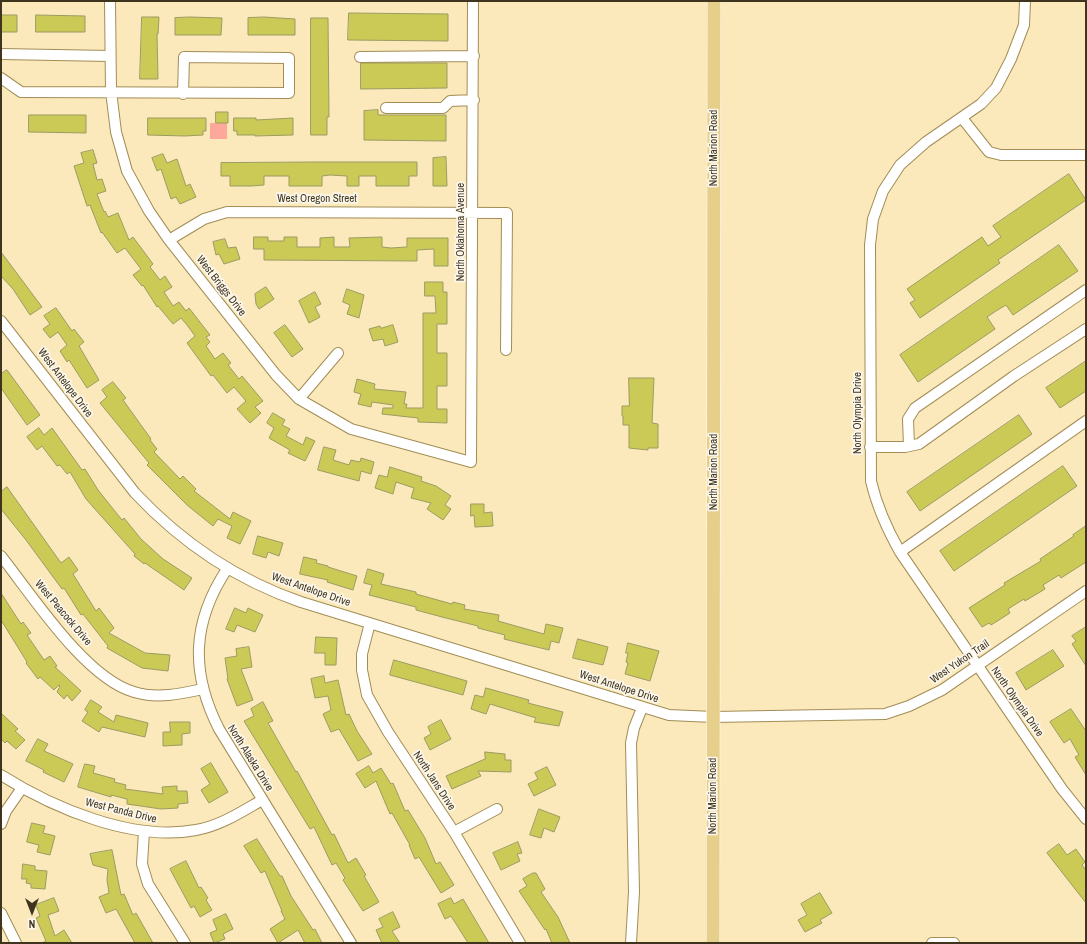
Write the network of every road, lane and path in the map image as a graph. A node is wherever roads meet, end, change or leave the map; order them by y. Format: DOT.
graph roads {
  1 [pos="110,1"];
  2 [pos="473,1"];
  3 [pos="714,1"];
  4 [pos="1025,1"];
  5 [pos="1,54"];
  6 [pos="110,56"];
  7 [pos="474,56"];
  8 [pos="360,57"];
  9 [pos="1,78"];
  10 [pos="111,92"];
  11 [pos="183,94"];
  12 [pos="474,100"];
  13 [pos="386,108"];
  14 [pos="962,118"];
  15 [pos="1085,157"];
  16 [pos="473,211"];
  17 [pos="169,240"];
  18 [pos="1086,290"];
  19 [pos="1,321"];
  20 [pos="1086,329"];
  21 [pos="506,350"];
  22 [pos="338,353"];
  23 [pos="299,399"];
  24 [pos="1086,422"];
  25 [pos="909,446"];
  26 [pos="870,447"];
  27 [pos="470,462"];
  28 [pos="900,552"];
  29 [pos="1,556"];
  30 [pos="227,569"];
  31 [pos="1086,591"];
  32 [pos="370,622"];
  33 [pos="977,666"];
  34 [pos="203,689"];
  35 [pos="642,708"];
  36 [pos="713,717"];
  37 [pos="1,774"];
  38 [pos="22,788"];
  39 [pos="262,800"];
  40 [pos="497,809"];
  41 [pos="1086,819"];
  42 [pos="1,824"];
  43 [pos="144,831"];
  44 [pos="454,832"];
  45 [pos="1,914"];
  46 [pos="16,943"];
  47 [pos="185,943"];
  48 [pos="352,943"];
  49 [pos="520,943"];
  50 [pos="631,943"];
  51 [pos="713,943"];
  52 [pos="932,943"];
  53 [pos="954,943"];
  1 -- 6 [label="street, West Briggs Drive"];
  2 -- 7 [label="street, North Oklahoma Avenue"];
  3 -- 36 [label="main road, North Marion Road"];
  4 -- 14 [label="street, North Olympia Drive"];
  5 -- 6 [label="street"];
  6 -- 10 [label="street, West Briggs Drive"];
  7 -- 8 [label="street"];
  7 -- 12 [label="street, North Oklahoma Avenue"];
  9 -- 10 [label="street"];
  10 -- 11 [label="street"];
  10 -- 17 [label="street, West Briggs Drive"];
  11 -- 11 [label="street"];
  12 -- 13 [label="street"];
  12 -- 16 [label="street, North Oklahoma Avenue"];
  14 -- 15 [label="street"];
  14 -- 26 [label="street, North Olympia Drive"];
  16 -- 17 [label="street, West Oregon Street"];
  16 -- 21 [label="street, West Oregon Street"];
  16 -- 27 [label="street, North Oklahoma Avenue"];
  17 -- 23 [label="street, West Briggs Drive"];
  18 -- 25 [label="street"];
  19 -- 30 [label="street, West Antelope Drive"];
  20 -- 25 [label="street"];
  22 -- 23 [label="street"];
  23 -- 27 [label="street, West Briggs Drive"];
  24 -- 28 [label="street"];
  25 -- 26 [label="street"];
  26 -- 28 [label="street, North Olympia Drive"];
  28 -- 33 [label="street, North Olympia Drive"];
  29 -- 34 [label="street, West Peacock Drive"];
  30 -- 32 [label="street, West Antelope Drive"];
  30 -- 34 [label="street, North Alaska Drive"];
  31 -- 33 [label="street, West Yukon Trail"];
  32 -- 35 [label="street, West Antelope Drive"];
  32 -- 44 [label="street, North Jans Drive"];
  33 -- 36 [label="street, West Yukon Trail"];
  33 -- 41 [label="street, North Olympia Drive"];
  34 -- 39 [label="street, North Alaska Drive"];
  35 -- 36 [label="street, West Antelope Drive"];
  35 -- 50 [label="street"];
  36 -- 51 [label="main road, North Marion Road"];
  37 -- 38 [label="street, West Panda Drive"];
  38 -- 42 [label="street"];
  38 -- 43 [label="street, West Panda Drive"];
  39 -- 43 [label="street, West Panda Drive"];
  39 -- 48 [label="street, North Alaska Drive"];
  40 -- 44 [label="street"];
  43 -- 47 [label="street"];
  44 -- 49 [label="street, North Jans Drive"];
  45 -- 46 [label="street"];
  52 -- 53 [label="street"];
}
